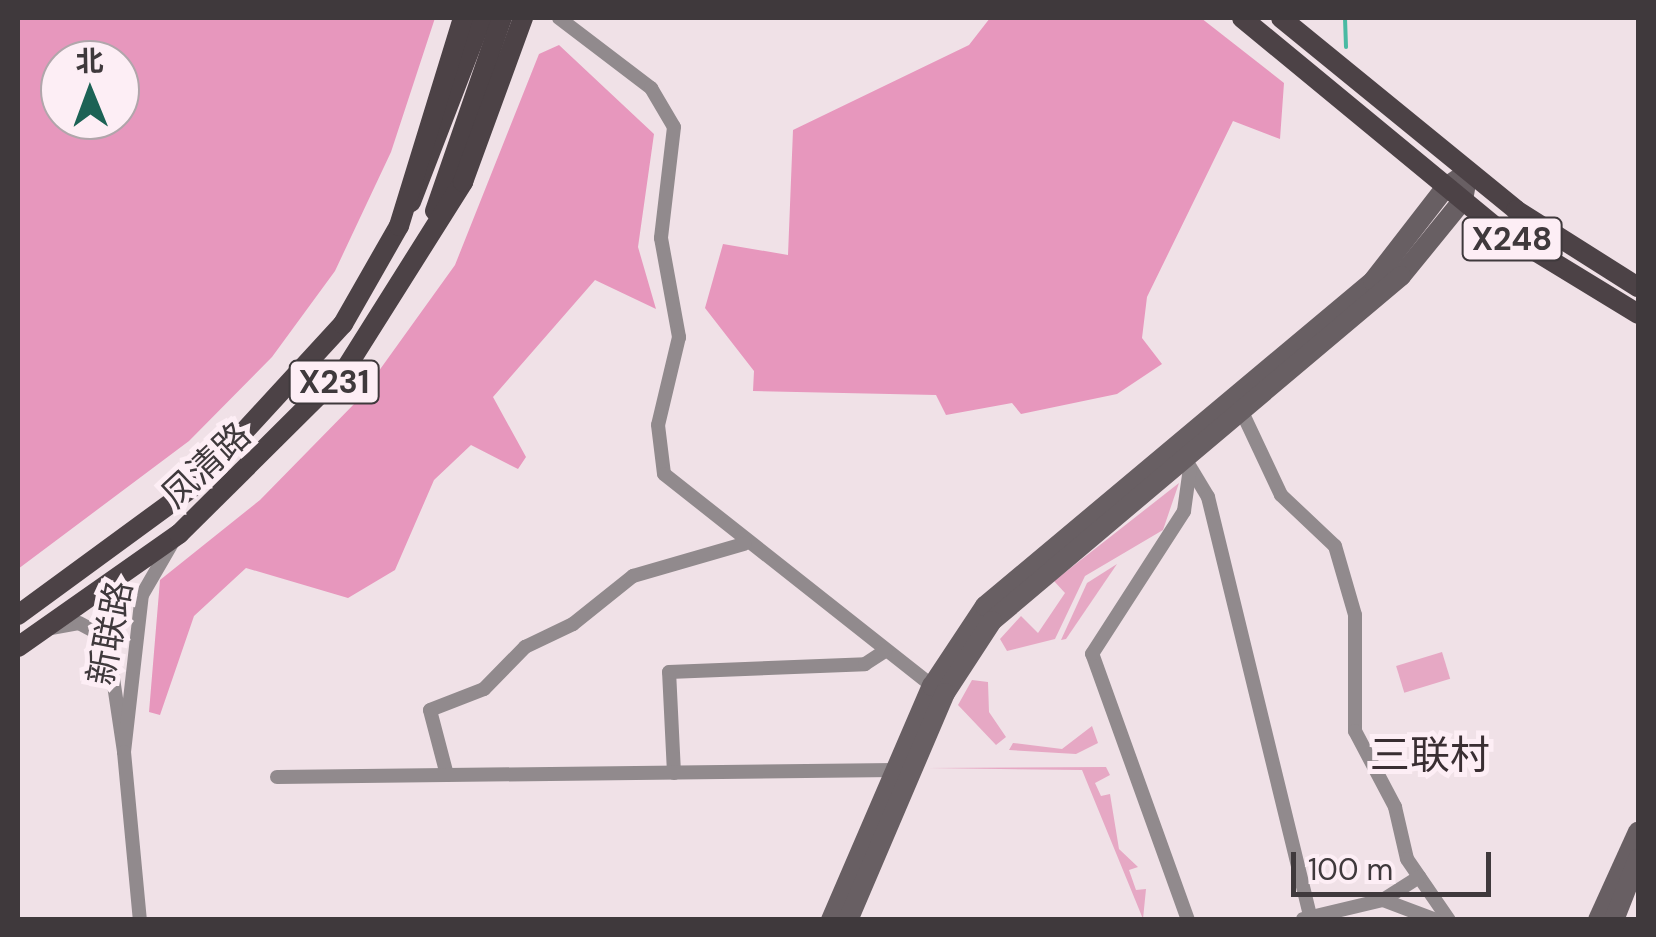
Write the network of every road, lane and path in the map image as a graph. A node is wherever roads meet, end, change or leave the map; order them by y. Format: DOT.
graph roads {
  1 [pos="464,18"];
  2 [pos="482,18"];
  3 [pos="502,18"];
  4 [pos="523,18"];
  5 [pos="558,18"];
  6 [pos="1242,18"];
  7 [pos="1281,18"];
  8 [pos="1468,172"];
  9 [pos="1454,194"];
  10 [pos="399,226"];
  11 [pos="427,237"];
  12 [pos="1638,287"];
  13 [pos="1638,314"];
  14 [pos="1242,412"];
  15 [pos="1188,463"];
  16 [pos="178,534"];
  17 [pos="744,544"];
  18 [pos="18,615"];
  19 [pos="46,630"];
  20 [pos="18,646"];
  21 [pos="885,651"];
  22 [pos="932,686"];
  23 [pos="124,752"];
  24 [pos="895,770"];
  25 [pos="674,772"];
  26 [pos="447,775"];
  27 [pos="277,776"];
  28 [pos="1638,832"];
  29 [pos="1638,859"];
  30 [pos="1420,877"];
  31 [pos="1383,900"];
  32 [pos="1305,918"];
  33 [pos="140,920"];
  34 [pos="831,920"];
  35 [pos="848,920"];
  36 [pos="1188,920"];
  37 [pos="1436,920"];
  38 [pos="1450,920"];
  39 [pos="1598,920"];
  40 [pos="1614,920"];
  1 -- 10 [label="main road, 凤清路 / X231"];
  2 -- 10 [label="main road, 凤清路 / X231"];
  3 -- 11 [label="main road, 凤清路 / X231"];
  4 -- 11 [label="main road, 凤清路 / X231"];
  5 -- 17 [label="street"];
  6 -- 9 [label="main road, X248"];
  7 -- 8 [label="main road, X248"];
  8 -- 9 [label="street"];
  8 -- 12 [label="main road, X248"];
  9 -- 13 [label="main road, X248"];
  9 -- 14 [label="street"];
  9 -- 22 [label="street"];
  10 -- 18 [label="main road, 凤清路 / X231"];
  11 -- 16 [label="main road, 凤清路 / X231"];
  14 -- 15 [label="street"];
  14 -- 30 [label="street"];
  15 -- 32 [label="street"];
  15 -- 35 [label="street"];
  15 -- 36 [label="street"];
  16 -- 19 [label="main road, 凤清路 / X231"];
  16 -- 23 [label="street, 新联路"];
  17 -- 21 [label="street"];
  17 -- 26 [label="street"];
  19 -- 20 [label="main road, 凤清路 / X231"];
  19 -- 23 [label="street, 新联路"];
  21 -- 22 [label="street"];
  21 -- 25 [label="street"];
  22 -- 24 [label="street"];
  23 -- 33 [label="street, 新联路"];
  24 -- 25 [label="street"];
  24 -- 34 [label="street"];
  25 -- 26 [label="street"];
  26 -- 27 [label="street"];
  28 -- 39 [label="street"];
  29 -- 40 [label="street"];
  30 -- 31 [label="street"];
  30 -- 38 [label="street"];
  31 -- 32 [label="street"];
  31 -- 37 [label="street"];
}
